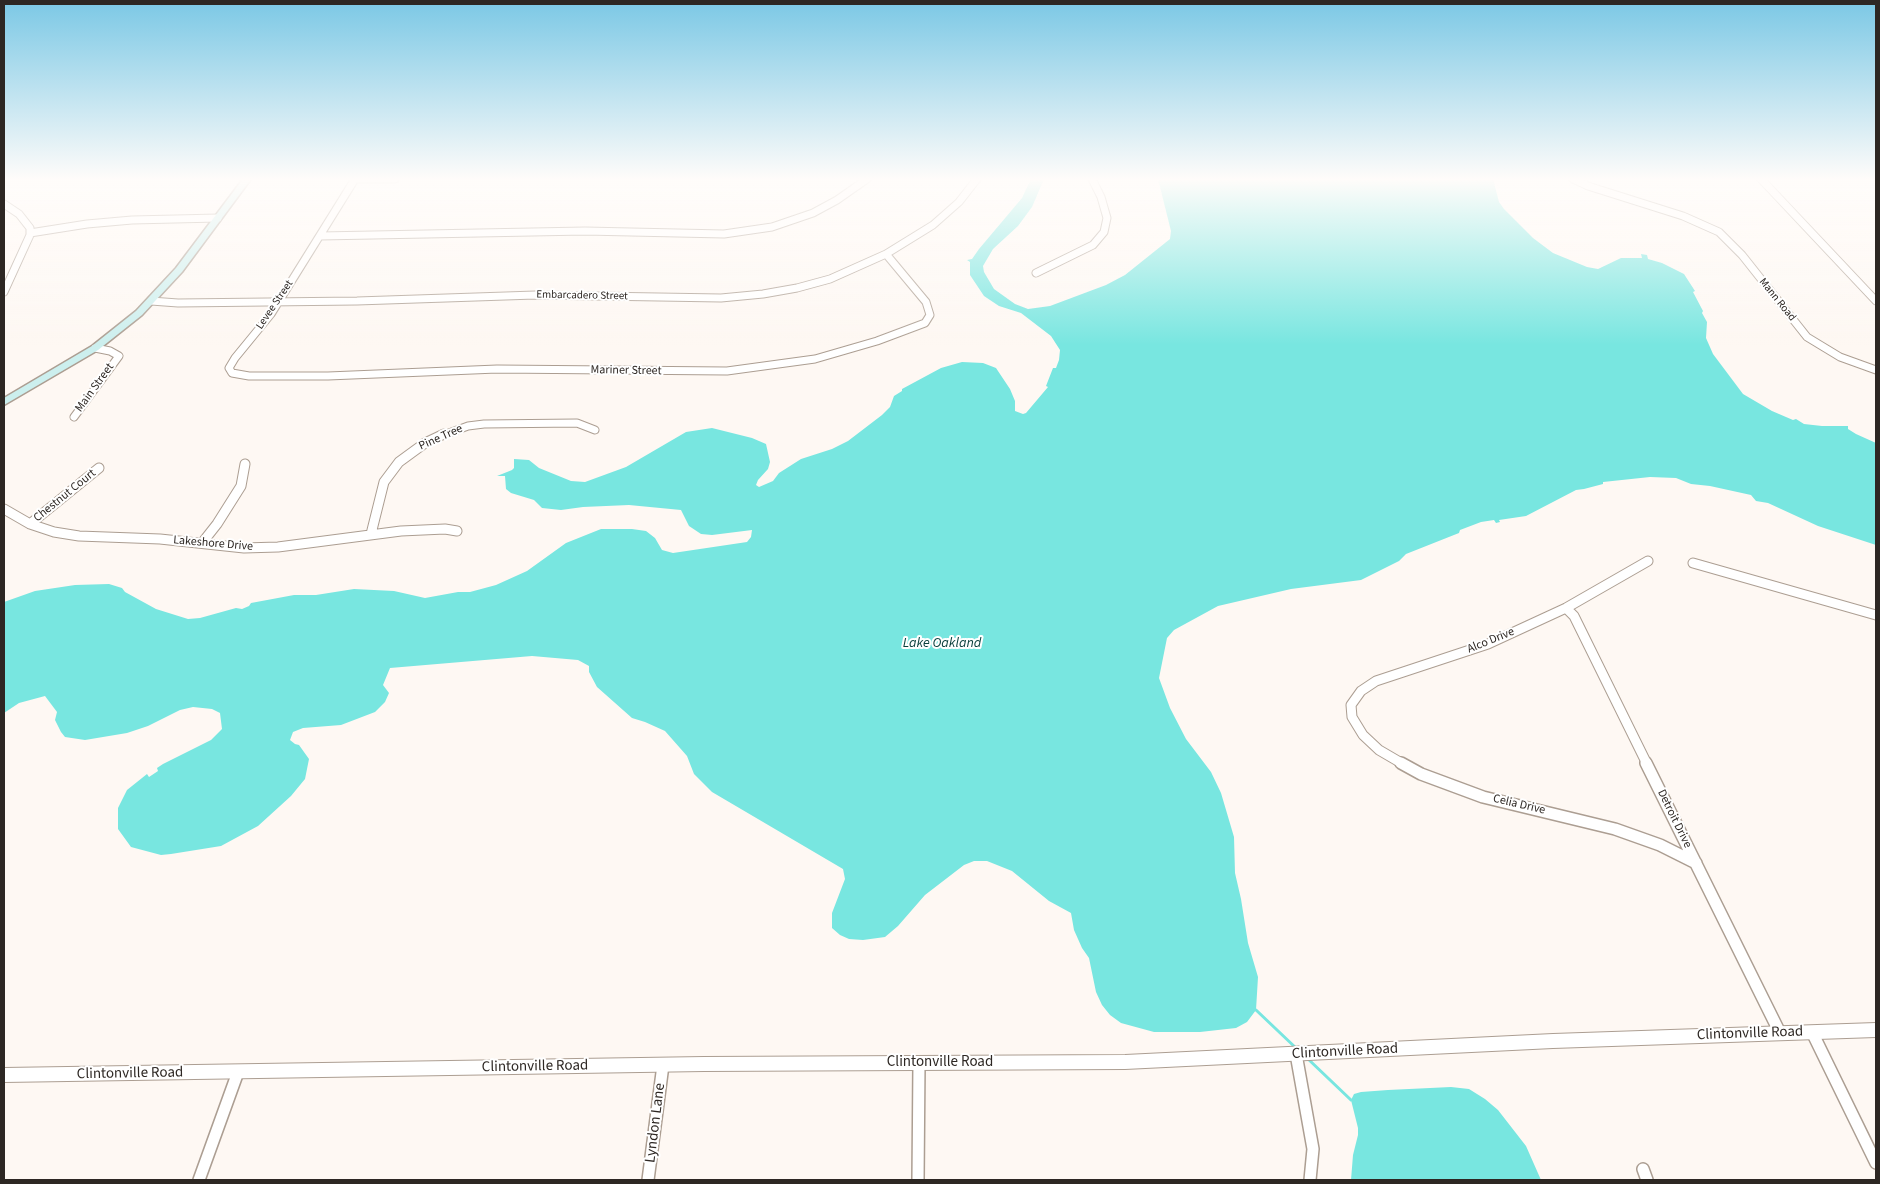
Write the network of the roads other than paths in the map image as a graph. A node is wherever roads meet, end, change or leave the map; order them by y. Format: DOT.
graph roads {
  1 [pos="30,234"];
  2 [pos="206,234"];
  3 [pos="413,234"];
  4 [pos="918,234"];
  5 [pos="1102,234"];
  6 [pos="1721,234"];
  7 [pos="1814,234"];
  8 [pos="320,236"];
  9 [pos="886,254"];
  10 [pos="1036,273"];
  11 [pos="4,292"];
  12 [pos="151,300"];
  13 [pos="1876,300"];
  14 [pos="278,301"];
  15 [pos="95,348"];
  16 [pos="1876,370"];
  17 [pos="237,375"];
  18 [pos="4,402"];
  19 [pos="74,416"];
  20 [pos="596,430"];
  21 [pos="245,464"];
  22 [pos="99,468"];
  23 [pos="4,509"];
  24 [pos="30,524"];
  25 [pos="457,531"];
  26 [pos="371,534"];
  27 [pos="202,544"];
  28 [pos="1648,561"];
  29 [pos="1693,563"];
  30 [pos="1566,608"];
  31 [pos="1876,615"];
  32 [pos="1355,724"];
  33 [pos="1696,863"];
  34 [pos="1876,1030"];
  35 [pos="1812,1032"];
  36 [pos="1780,1033"];
  37 [pos="1296,1054"];
  38 [pos="919,1063"];
  39 [pos="663,1065"];
  40 [pos="238,1072"];
  41 [pos="4,1076"];
  42 [pos="1876,1163"];
  43 [pos="199,1180"];
  44 [pos="648,1180"];
  45 [pos="918,1180"];
  46 [pos="1310,1180"];
  1 -- 11 [label="street"];
  2 -- 12 [label="main road"];
  3 -- 8 [label="street"];
  4 -- 9 [label="street, Embarcadero Street"];
  5 -- 10 [label="street"];
  6 -- 16 [label="street, Mann Road"];
  7 -- 13 [label="street"];
  8 -- 14 [label="street, Levee Street"];
  9 -- 14 [label="street, Embarcadero Street"];
  9 -- 17 [label="street, Mariner Street"];
  12 -- 14 [label="street, Embarcadero Street"];
  12 -- 15 [label="main road"];
  14 -- 17 [label="street, Levee Street"];
  15 -- 18 [label="main road"];
  15 -- 19 [label="street, Main Street"];
  20 -- 26 [label="street, Pine Tree"];
  21 -- 27 [label="street"];
  22 -- 24 [label="street, Chestnut Court"];
  23 -- 24 [label="street, Lakeshore Drive"];
  24 -- 27 [label="street, Lakeshore Drive"];
  25 -- 26 [label="street, Lakeshore Drive"];
  26 -- 27 [label="street, Lakeshore Drive"];
  28 -- 30 [label="street, Alco Drive"];
  29 -- 31 [label="street"];
  30 -- 32 [label="street, Alco Drive"];
  30 -- 33 [label="street, Detroit Drive"];
  32 -- 33 [label="street, Celia Drive"];
  33 -- 36 [label="street, Detroit Drive"];
  34 -- 35 [label="street, Clintonville Road"];
  35 -- 36 [label="street, Clintonville Road"];
  35 -- 42 [label="street"];
  36 -- 37 [label="street, Clintonville Road"];
  37 -- 38 [label="street, Clintonville Road"];
  37 -- 46 [label="street"];
  38 -- 39 [label="street, Clintonville Road"];
  38 -- 45 [label="street"];
  39 -- 40 [label="street, Clintonville Road"];
  39 -- 44 [label="street, Lyndon Lane"];
  40 -- 41 [label="street, Clintonville Road"];
  40 -- 43 [label="street"];
}
